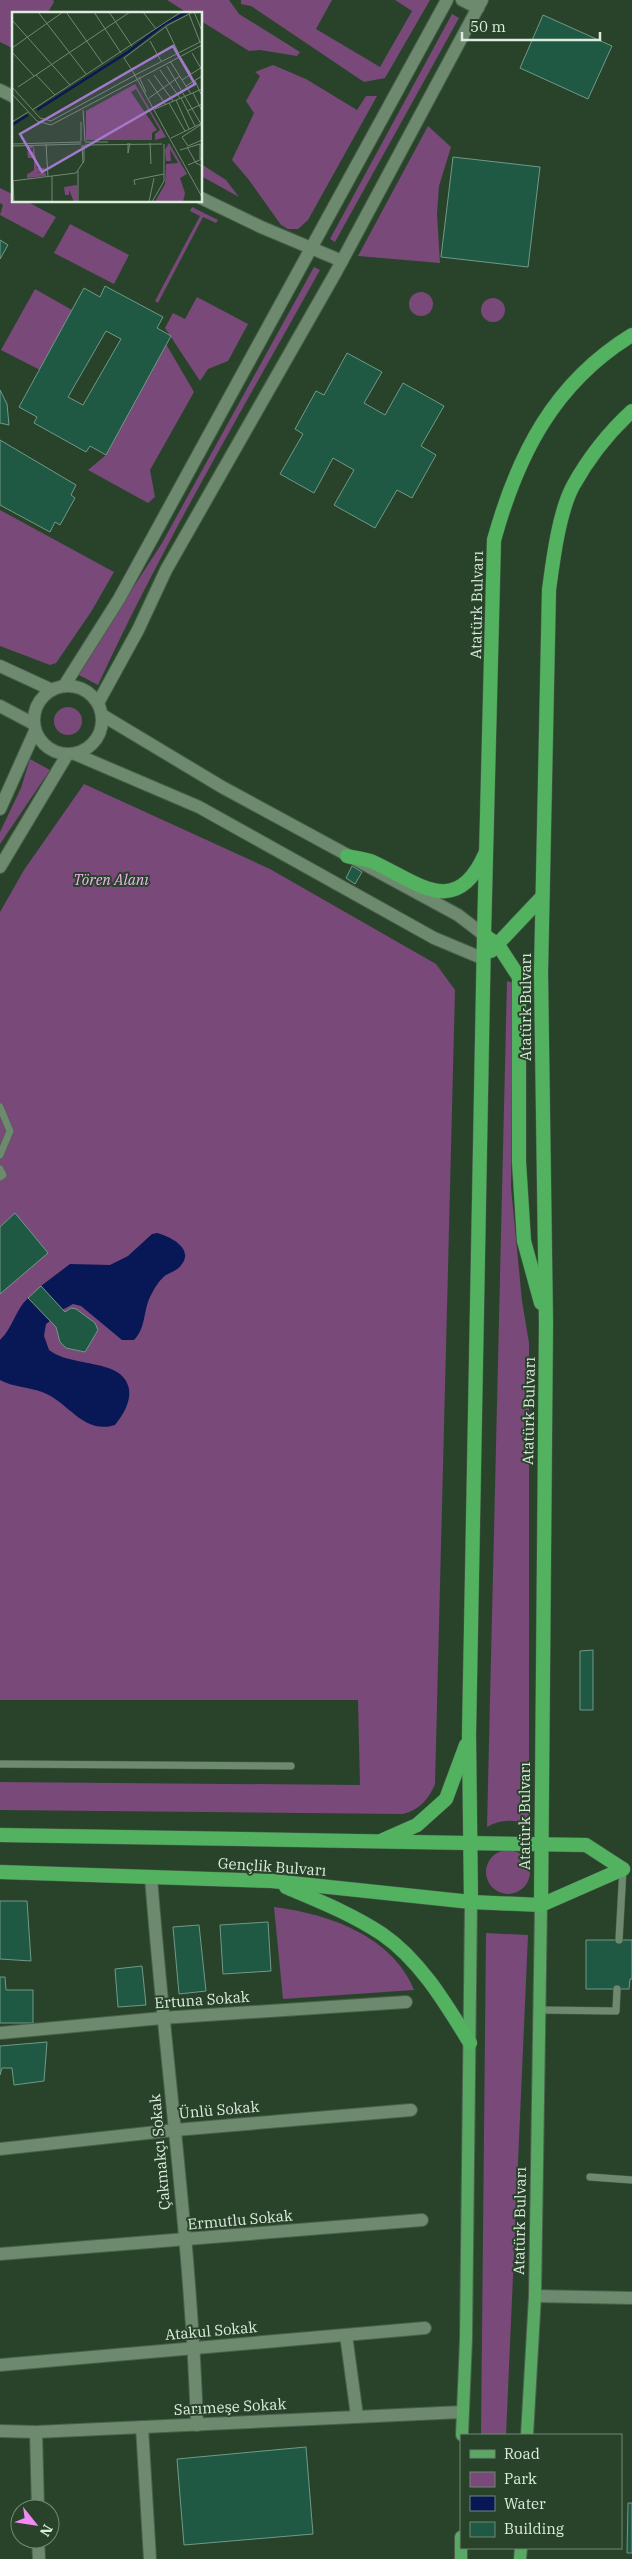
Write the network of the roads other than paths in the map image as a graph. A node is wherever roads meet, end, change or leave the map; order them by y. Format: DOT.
graph roads {
  1 [pos="447,0"];
  2 [pos="462,0"];
  3 [pos="480,4"];
  4 [pos="0,90"];
  5 [pos="12,96"];
  6 [pos="202,198"];
  7 [pos="312,250"];
  8 [pos="342,261"];
  9 [pos="632,335"];
  10 [pos="632,411"];
  11 [pos="0,666"];
  12 [pos="58,688"];
  13 [pos="0,706"];
  14 [pos="100,709"];
  15 [pos="34,727"];
  16 [pos="71,754"];
  17 [pos="0,809"];
  18 [pos="487,849"];
  19 [pos="347,856"];
  20 [pos="0,867"];
  21 [pos="542,897"];
  22 [pos="484,935"];
  23 [pos="498,945"];
  24 [pos="484,959"];
  25 [pos="0,1107"];
  26 [pos="0,1155"];
  27 [pos="0,1169"];
  28 [pos="0,1177"];
  29 [pos="546,1323"];
  30 [pos="469,1734"];
  31 [pos="0,1764"];
  32 [pos="291,1766"];
  33 [pos="0,1835"];
  34 [pos="378,1842"];
  35 [pos="470,1842"];
  36 [pos="541,1845"];
  37 [pos="627,1869"];
  38 [pos="0,1872"];
  39 [pos="151,1877"];
  40 [pos="272,1881"];
  41 [pos="470,1902"];
  42 [pos="541,1905"];
  43 [pos="619,1940"];
  44 [pos="617,1989"];
  45 [pos="406,2002"];
  46 [pos="541,2010"];
  47 [pos="162,2018"];
  48 [pos="0,2033"];
  49 [pos="470,2043"];
  50 [pos="411,2110"];
  51 [pos="175,2130"];
  52 [pos="0,2149"];
  53 [pos="590,2176"];
  54 [pos="632,2180"];
  55 [pos="422,2220"];
  56 [pos="184,2241"];
  57 [pos="0,2254"];
  58 [pos="535,2296"];
  59 [pos="632,2298"];
  60 [pos="425,2328"];
  61 [pos="346,2335"];
  62 [pos="194,2350"];
  63 [pos="0,2365"];
  64 [pos="462,2412"];
  65 [pos="357,2416"];
  66 [pos="197,2425"];
  67 [pos="142,2427"];
  68 [pos="0,2431"];
  69 [pos="36,2432"];
  70 [pos="462,2434"];
  71 [pos="527,2434"];
  72 [pos="38,2499"];
  73 [pos="150,2559"];
  1 -- 7 [label="street"];
  2 -- 3 [label="street"];
  3 -- 8 [label="street"];
  4 -- 5 [label="street"];
  6 -- 7 [label="street"];
  7 -- 8 [label="street"];
  7 -- 12 [label="street"];
  8 -- 14 [label="street"];
  9 -- 18 [label="highway, Atatürk Bulvarı"];
  10 -- 21 [label="highway, Atatürk Bulvarı"];
  11 -- 12 [label="street"];
  12 -- 14 [label="street"];
  12 -- 15 [label="street"];
  13 -- 15 [label="street"];
  14 -- 16 [label="street"];
  14 -- 19 [label="street"];
  15 -- 16 [label="street"];
  15 -- 17 [label="street"];
  16 -- 20 [label="street"];
  16 -- 24 [label="street"];
  18 -- 19 [label="highway"];
  18 -- 22 [label="highway, Atatürk Bulvarı"];
  19 -- 22 [label="street"];
  21 -- 23 [label="highway"];
  21 -- 29 [label="highway, Atatürk Bulvarı"];
  22 -- 23 [label="highway"];
  22 -- 24 [label="highway, Atatürk Bulvarı"];
  23 -- 24 [label="highway"];
  23 -- 29 [label="highway"];
  24 -- 30 [label="highway, Atatürk Bulvarı"];
  25 -- 26 [label="lane"];
  27 -- 28 [label="lane"];
  29 -- 36 [label="highway, Atatürk Bulvarı"];
  30 -- 34 [label="highway"];
  30 -- 35 [label="highway, Atatürk Bulvarı"];
  31 -- 32 [label="lane"];
  33 -- 34 [label="highway, Gençlik Bulvarı"];
  34 -- 35 [label="highway, Gençlik Bulvarı"];
  35 -- 36 [label="highway, Gençlik Bulvarı"];
  35 -- 41 [label="highway, Atatürk Bulvarı"];
  36 -- 37 [label="highway, Gençlik Bulvarı"];
  36 -- 42 [label="highway, Atatürk Bulvarı"];
  37 -- 42 [label="highway"];
  37 -- 43 [label="lane"];
  38 -- 39 [label="highway, Gençlik Bulvarı"];
  39 -- 40 [label="highway, Gençlik Bulvarı"];
  39 -- 47 [label="street, Çakmakçı Sokak"];
  40 -- 41 [label="highway, Gençlik Bulvarı"];
  40 -- 49 [label="highway"];
  41 -- 42 [label="highway, Gençlik Bulvarı"];
  41 -- 49 [label="main road"];
  42 -- 46 [label="main road, Atatürk Bulvarı"];
  44 -- 46 [label="lane"];
  45 -- 47 [label="street, Ertuna Sokak"];
  46 -- 58 [label="main road, Atatürk Bulvarı"];
  47 -- 48 [label="street, Ertuna Sokak"];
  47 -- 51 [label="street, Çakmakçı Sokak"];
  49 -- 64 [label="main road"];
  50 -- 51 [label="street, Ünlü Sokak"];
  51 -- 52 [label="street, Ünlü Sokak"];
  51 -- 56 [label="street, Çakmakçı Sokak"];
  53 -- 54 [label="lane"];
  55 -- 56 [label="street, Ermutlu Sokak"];
  56 -- 57 [label="street, Ermutlu Sokak"];
  56 -- 62 [label="street, Çakmakçı Sokak"];
  58 -- 59 [label="street"];
  58 -- 71 [label="main road, Atatürk Bulvarı"];
  60 -- 61 [label="street, Atakul Sokak"];
  61 -- 62 [label="street, Atakul Sokak"];
  61 -- 65 [label="street"];
  62 -- 63 [label="street, Atakul Sokak"];
  62 -- 66 [label="street, Çakmakçı Sokak"];
  64 -- 65 [label="street, Sarımeşe Sokak"];
  64 -- 70 [label="main road"];
  65 -- 66 [label="street, Sarımeşe Sokak"];
  66 -- 67 [label="street, Sarımeşe Sokak"];
  67 -- 69 [label="street, Sarımeşe Sokak"];
  67 -- 73 [label="street"];
  68 -- 69 [label="street, Sarımeşe Sokak"];
  69 -- 72 [label="street"];
}
